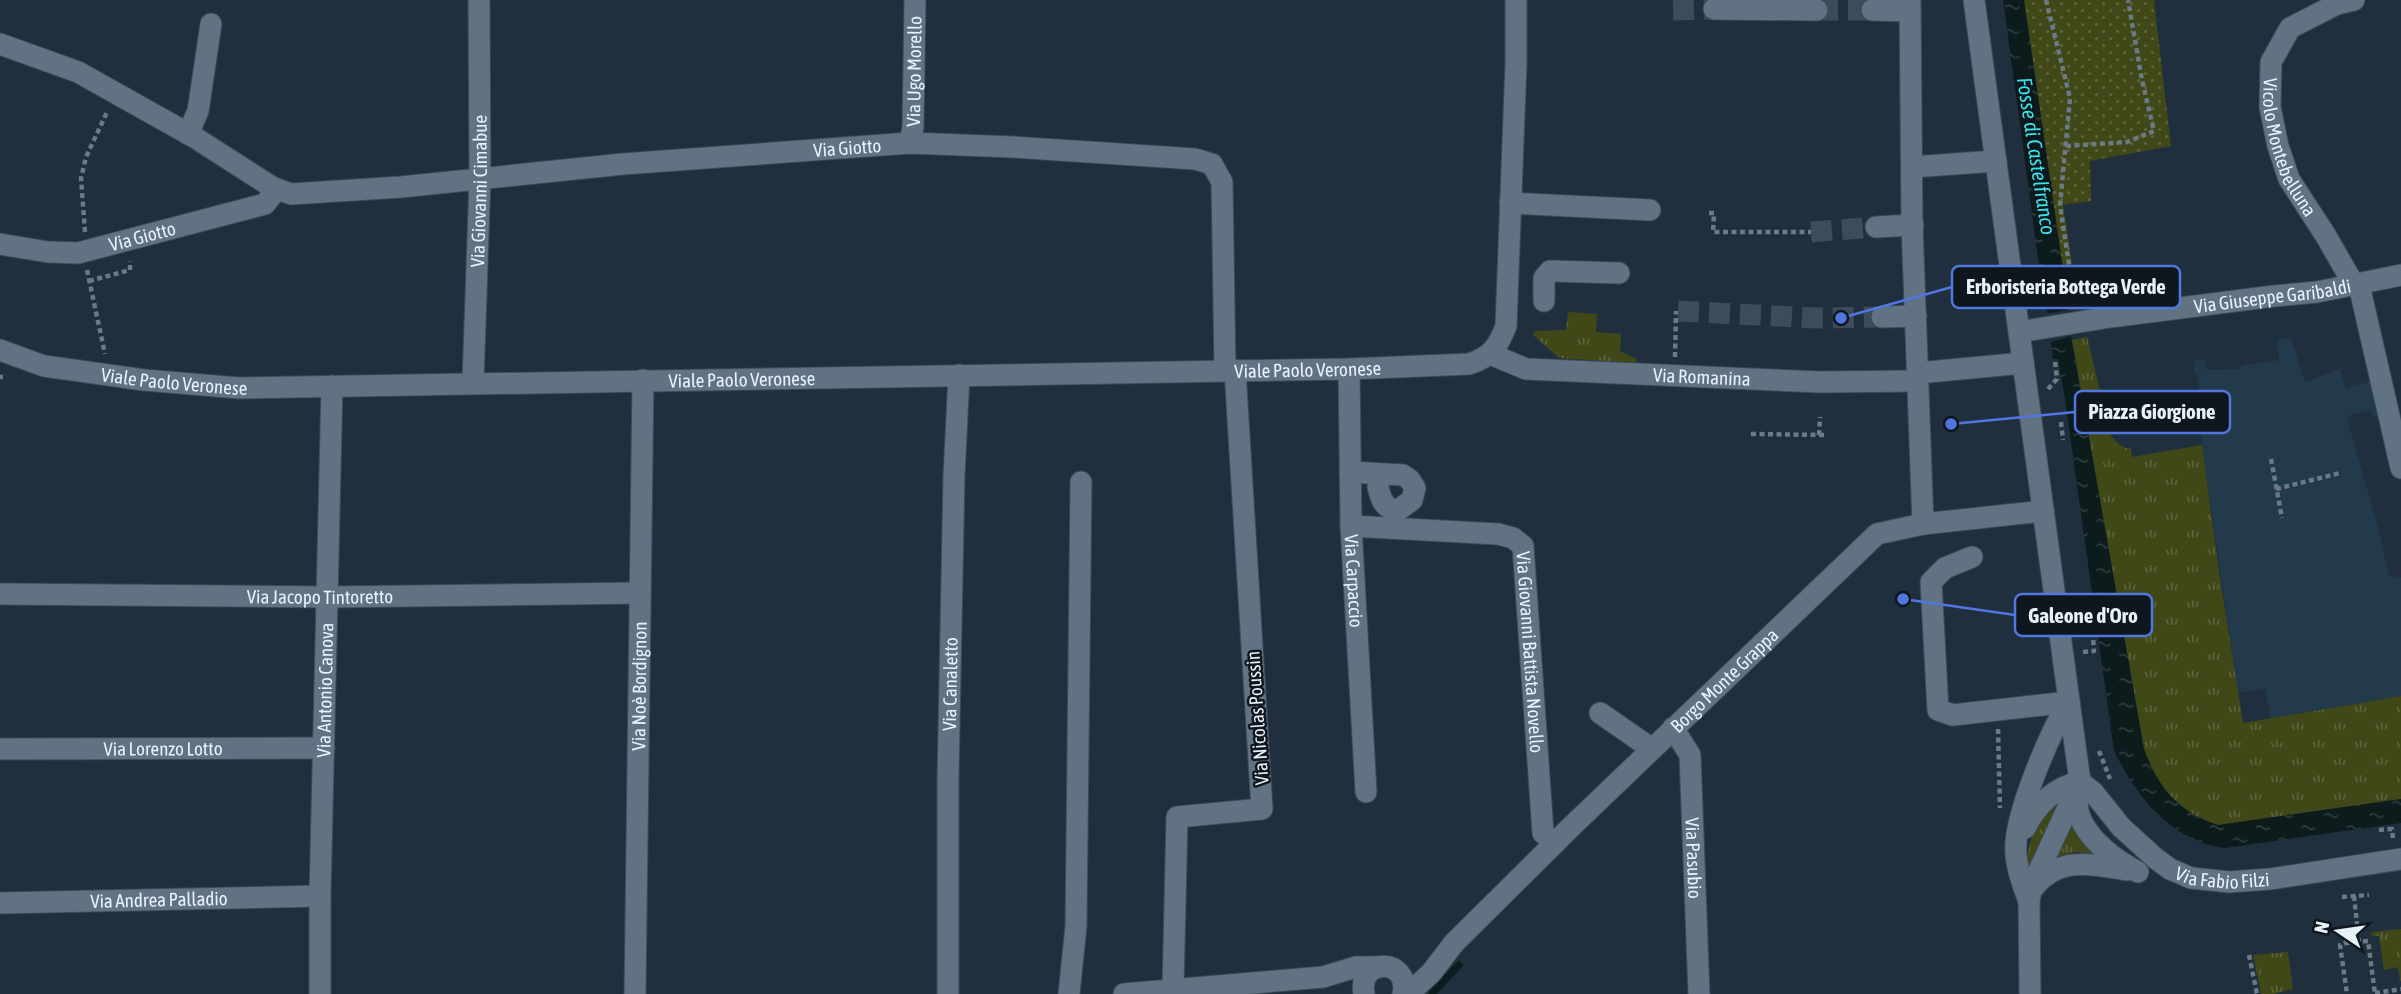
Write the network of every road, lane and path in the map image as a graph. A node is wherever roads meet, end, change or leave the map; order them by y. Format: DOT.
graph roads {
  1 [pos="479,0"];
  2 [pos="915,0"];
  3 [pos="1516,0"];
  4 [pos="1974,0"];
  5 [pos="2046,0"];
  6 [pos="2128,0"];
  7 [pos="2354,0"];
  8 [pos="1910,6"];
  9 [pos="1714,9"];
  10 [pos="1817,10"];
  11 [pos="1872,10"];
  12 [pos="211,24"];
  13 [pos="0,44"];
  14 [pos="111,102"];
  15 [pos="188,134"];
  16 [pos="910,143"];
  17 [pos="2066,146"];
  18 [pos="1996,161"];
  19 [pos="1912,167"];
  20 [pos="480,179"];
  21 [pos="276,190"];
  22 [pos="1510,203"];
  23 [pos="1650,210"];
  24 [pos="1709,213"];
  25 [pos="1913,225"];
  26 [pos="1876,227"];
  27 [pos="1811,232"];
  28 [pos="85,240"];
  29 [pos="129,241"];
  30 [pos="0,244"];
  31 [pos="87,262"];
  32 [pos="1619,273"];
  33 [pos="2401,275"];
  34 [pos="89,281"];
  35 [pos="2357,285"];
  36 [pos="1544,301"];
  37 [pos="1676,311"];
  38 [pos="1916,316"];
  39 [pos="1882,317"];
  40 [pos="2076,317"];
  41 [pos="2019,332"];
  42 [pos="0,350"];
  43 [pos="105,354"];
  44 [pos="1487,357"];
  45 [pos="2055,361"];
  46 [pos="2023,363"];
  47 [pos="1349,369"];
  48 [pos="1230,370"];
  49 [pos="959,375"];
  50 [pos="1674,375"];
  51 [pos="2046,375"];
  52 [pos="1918,377"];
  53 [pos="643,380"];
  54 [pos="473,382"];
  55 [pos="332,386"];
  56 [pos="2048,389"];
  57 [pos="2393,399"];
  58 [pos="2049,401"];
  59 [pos="1820,417"];
  60 [pos="2052,423"];
  61 [pos="1751,434"];
  62 [pos="1819,435"];
  63 [pos="1826,435"];
  64 [pos="2054,441"];
  65 [pos="2271,459"];
  66 [pos="2401,468"];
  67 [pos="1350,472"];
  68 [pos="2340,474"];
  69 [pos="1081,482"];
  70 [pos="1378,487"];
  71 [pos="2277,492"];
  72 [pos="2270,497"];
  73 [pos="2043,511"];
  74 [pos="2282,518"];
  75 [pos="1923,524"];
  76 [pos="1351,526"];
  77 [pos="1972,557"];
  78 [pos="640,593"];
  79 [pos="0,594"];
  80 [pos="328,597"];
  81 [pos="2093,637"];
  82 [pos="2082,640"];
  83 [pos="2084,652"];
  84 [pos="2085,663"];
  85 [pos="2069,702"];
  86 [pos="1600,713"];
  87 [pos="1673,728"];
  88 [pos="1998,729"];
  89 [pos="2098,745"];
  90 [pos="324,748"];
  91 [pos="1652,748"];
  92 [pos="0,749"];
  93 [pos="2111,780"];
  94 [pos="2080,782"];
  95 [pos="1366,792"];
  96 [pos="2000,808"];
  97 [pos="2379,830"];
  98 [pos="2393,839"];
  99 [pos="1555,843"];
  100 [pos="2016,854"];
  101 [pos="2401,859"];
  102 [pos="2137,872"];
  103 [pos="2191,878"];
  104 [pos="2369,895"];
  105 [pos="320,896"];
  106 [pos="2030,896"];
  107 [pos="2354,896"];
  108 [pos="2342,897"];
  109 [pos="0,903"];
  110 [pos="2343,932"];
  111 [pos="2359,942"];
  112 [pos="1454,943"];
  113 [pos="2346,943"];
  114 [pos="2249,955"];
  115 [pos="1383,967"];
  116 [pos="1323,977"];
  117 [pos="1173,989"];
  118 [pos="2401,989"];
  119 [pos="2375,993"];
  120 [pos="320,994"];
  121 [pos="635,994"];
  122 [pos="948,994"];
  123 [pos="1069,994"];
  124 [pos="1124,994"];
  125 [pos="1362,994"];
  126 [pos="1406,994"];
  127 [pos="1699,994"];
  128 [pos="2030,994"];
  129 [pos="2257,994"];
  130 [pos="2347,994"];
  1 -- 20 [label="street, Via Giovanni Cimabue"];
  2 -- 16 [label="street, Via Ugo Morello"];
  3 -- 22 [label="street"];
  4 -- 18 [label="street"];
  5 -- 17 [label="path"];
  6 -- 17 [label="path"];
  7 -- 35 [label="street, Vicolo Montebelluna"];
  8 -- 11 [label="street"];
  8 -- 19 [label="street"];
  9 -- 10 [label="street"];
  12 -- 15 [label="street"];
  13 -- 15 [label="street, Via Giotto"];
  14 -- 28 [label="path"];
  15 -- 21 [label="street, Via Giotto"];
  16 -- 20 [label="street, Via Giotto"];
  16 -- 48 [label="street, Via Giotto"];
  17 -- 40 [label="path"];
  18 -- 19 [label="street"];
  18 -- 41 [label="street"];
  19 -- 25 [label="street"];
  20 -- 21 [label="street, Via Giotto"];
  20 -- 54 [label="street, Via Giovanni Cimabue"];
  21 -- 29 [label="street, Via Giotto"];
  22 -- 23 [label="street"];
  22 -- 44 [label="street"];
  24 -- 27 [label="path"];
  25 -- 26 [label="street"];
  25 -- 38 [label="street"];
  29 -- 30 [label="street, Via Giotto"];
  29 -- 34 [label="path"];
  31 -- 34 [label="path"];
  32 -- 36 [label="street"];
  33 -- 35 [label="street, Via Giuseppe Garibaldi"];
  34 -- 43 [label="path"];
  35 -- 40 [label="street, Via Giuseppe Garibaldi"];
  35 -- 57 [label="street, Vicolo Montebelluna"];
  37 -- 50 [label="path"];
  38 -- 39 [label="street"];
  38 -- 52 [label="street"];
  40 -- 41 [label="street, Via Giuseppe Garibaldi"];
  41 -- 46 [label="street"];
  42 -- 55 [label="street, Viale Paolo Veronese"];
  44 -- 47 [label="street, Viale Paolo Veronese"];
  44 -- 50 [label="street, Via Romanina"];
  45 -- 56 [label="path"];
  46 -- 52 [label="street, Via Romanina"];
  46 -- 73 [label="street"];
  47 -- 48 [label="street, Viale Paolo Veronese"];
  47 -- 67 [label="street, Via Carpaccio"];
  48 -- 49 [label="street, Viale Paolo Veronese"];
  48 -- 117 [label="street, Via Nicolas Poussin"];
  49 -- 53 [label="street, Viale Paolo Veronese"];
  49 -- 122 [label="street, Via Canaletto"];
  50 -- 52 [label="street, Via Romanina"];
  51 -- 56 [label="path"];
  52 -- 75 [label="street"];
  53 -- 54 [label="street, Viale Paolo Veronese"];
  53 -- 78 [label="street, Via Noè Bordignon"];
  54 -- 55 [label="street, Viale Paolo Veronese"];
  55 -- 80 [label="street, Via Antonio Canova"];
  56 -- 58 [label="path"];
  57 -- 66 [label="street, Vicolo Montebelluna"];
  59 -- 62 [label="path"];
  60 -- 64 [label="path"];
  61 -- 62 [label="path"];
  62 -- 63 [label="path"];
  65 -- 71 [label="path"];
  67 -- 70 [label="street"];
  67 -- 76 [label="street, Via Carpaccio"];
  68 -- 71 [label="path"];
  69 -- 123 [label="street"];
  71 -- 72 [label="path"];
  71 -- 74 [label="path"];
  73 -- 75 [label="street, Borgo Monte Grappa"];
  73 -- 85 [label="street"];
  75 -- 87 [label="street, Borgo Monte Grappa"];
  76 -- 95 [label="street, Via Carpaccio"];
  76 -- 99 [label="street, Via Giovanni Battista Novello"];
  77 -- 85 [label="street"];
  78 -- 80 [label="street, Via Jacopo Tintoretto"];
  78 -- 121 [label="street, Via Noè Bordignon"];
  79 -- 80 [label="street, Via Jacopo Tintoretto"];
  80 -- 90 [label="street, Via Antonio Canova"];
  81 -- 83 [label="path"];
  82 -- 83 [label="path"];
  83 -- 84 [label="path"];
  85 -- 94 [label="street"];
  85 -- 100 [label="street"];
  86 -- 91 [label="street"];
  87 -- 91 [label="street, Borgo Monte Grappa"];
  87 -- 127 [label="street, Via Pasubio"];
  88 -- 96 [label="path"];
  89 -- 93 [label="path"];
  90 -- 92 [label="street, Via Lorenzo Lotto"];
  90 -- 105 [label="street, Via Antonio Canova"];
  91 -- 99 [label="street, Borgo Monte Grappa"];
  94 -- 100 [label="street"];
  94 -- 102 [label="street"];
  94 -- 103 [label="street, Via Fabio Filzi"];
  94 -- 106 [label="street"];
  97 -- 98 [label="path"];
  99 -- 112 [label="street, Borgo Monte Grappa"];
  100 -- 106 [label="street"];
  101 -- 103 [label="street, Via Fabio Filzi"];
  102 -- 103 [label="street"];
  102 -- 106 [label="street"];
  104 -- 107 [label="path"];
  105 -- 109 [label="street, Via Andrea Palladio"];
  105 -- 120 [label="street, Via Antonio Canova"];
  106 -- 128 [label="street"];
  107 -- 108 [label="path"];
  107 -- 111 [label="path"];
  110 -- 113 [label="path"];
  111 -- 113 [label="path"];
  111 -- 119 [label="path"];
  112 -- 115 [label="street, Borgo Monte Grappa"];
  112 -- 126 [label="street, Borgo Monte Grappa"];
  113 -- 130 [label="path"];
  114 -- 129 [label="path"];
  115 -- 116 [label="street"];
  115 -- 125 [label="street"];
  115 -- 126 [label="street, Borgo Monte Grappa"];
  116 -- 117 [label="street"];
  116 -- 125 [label="street"];
  117 -- 124 [label="street"];
  118 -- 119 [label="path"];
}
